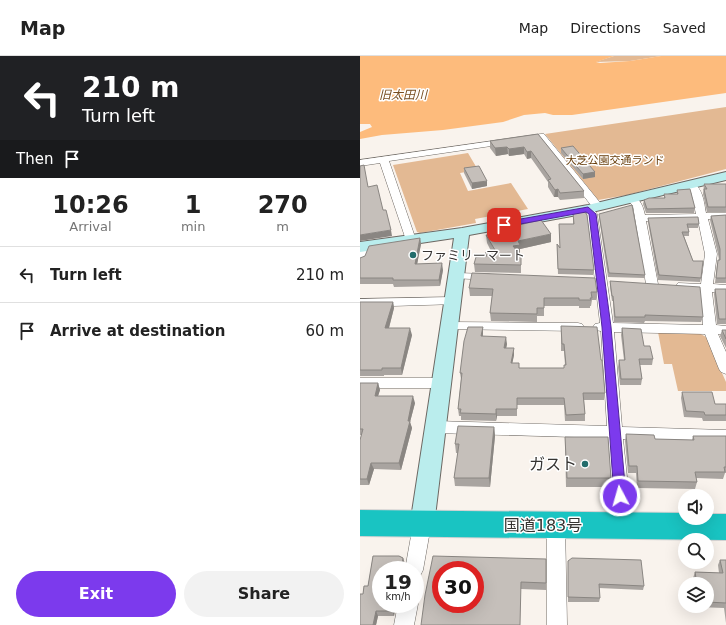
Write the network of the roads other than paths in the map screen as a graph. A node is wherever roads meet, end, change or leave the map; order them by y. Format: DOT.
graph roads {
  1 [pos="384,160"];
  2 [pos="360,163"];
  3 [pos="726,176"];
  4 [pos="690,185"];
  5 [pos="633,200"];
  6 [pos="593,208"];
  7 [pos="702,216"];
  8 [pos="726,216"];
  9 [pos="640,218"];
  10 [pos="462,232"];
  11 [pos="412,240"];
  12 [pos="363,246"];
  13 [pos="360,262"];
  14 [pos="456,276"];
  15 [pos="502,278"];
  16 [pos="586,281"];
  17 [pos="602,281"];
  18 [pos="616,282"];
  19 [pos="637,283"];
  20 [pos="652,284"];
  21 [pos="706,288"];
  22 [pos="726,289"];
  23 [pos="453,302"];
  24 [pos="360,303"];
  25 [pos="449,326"];
  26 [pos="606,327"];
  27 [pos="710,329"];
  28 [pos="726,330"];
  29 [pos="726,369"];
  30 [pos="360,382"];
  31 [pos="441,383"];
  32 [pos="435,427"];
  33 [pos="614,432"];
  34 [pos="726,436"];
  35 [pos="360,523"];
  36 [pos="556,524"];
  37 [pos="422,525"];
  38 [pos="624,525"];
  39 [pos="726,527"];
  40 [pos="416,561"];
  41 [pos="406,613"];
  42 [pos="404,625"];
  43 [pos="557,625"];
  1 -- 2 [label="street"];
  1 -- 6 [label="street"];
  1 -- 11 [label="street"];
  3 -- 4 [label="street"];
  4 -- 5 [label="street"];
  4 -- 7 [label="street"];
  5 -- 6 [label="street"];
  5 -- 9 [label="street"];
  6 -- 10 [label="street"];
  6 -- 17 [label="street"];
  7 -- 8 [label="street"];
  7 -- 9 [label="street"];
  7 -- 21 [label="street"];
  9 -- 20 [label="street"];
  10 -- 11 [label="street"];
  10 -- 14 [label="street"];
  11 -- 12 [label="street"];
  12 -- 13 [label="street"];
  14 -- 15 [label="street"];
  14 -- 23 [label="street"];
  16 -- 17 [label="street"];
  17 -- 18 [label="street"];
  17 -- 26 [label="street"];
  19 -- 20 [label="street"];
  20 -- 21 [label="street"];
  21 -- 22 [label="street"];
  21 -- 27 [label="street"];
  23 -- 24 [label="street"];
  23 -- 25 [label="street"];
  25 -- 26 [label="street"];
  25 -- 31 [label="street"];
  26 -- 27 [label="street"];
  26 -- 33 [label="street"];
  27 -- 28 [label="street"];
  27 -- 29 [label="street"];
  30 -- 31 [label="street"];
  31 -- 32 [label="street"];
  32 -- 33 [label="street"];
  32 -- 37 [label="street"];
  33 -- 34 [label="street"];
  33 -- 38 [label="street"];
  35 -- 37 [label="highway, 国道183号"];
  36 -- 37 [label="highway, 国道183号"];
  36 -- 38 [label="highway, 国道183号"];
  36 -- 43 [label="street"];
  37 -- 40 [label="street"];
  38 -- 39 [label="highway, 国道183号"];
  41 -- 42 [label="street"];
}
